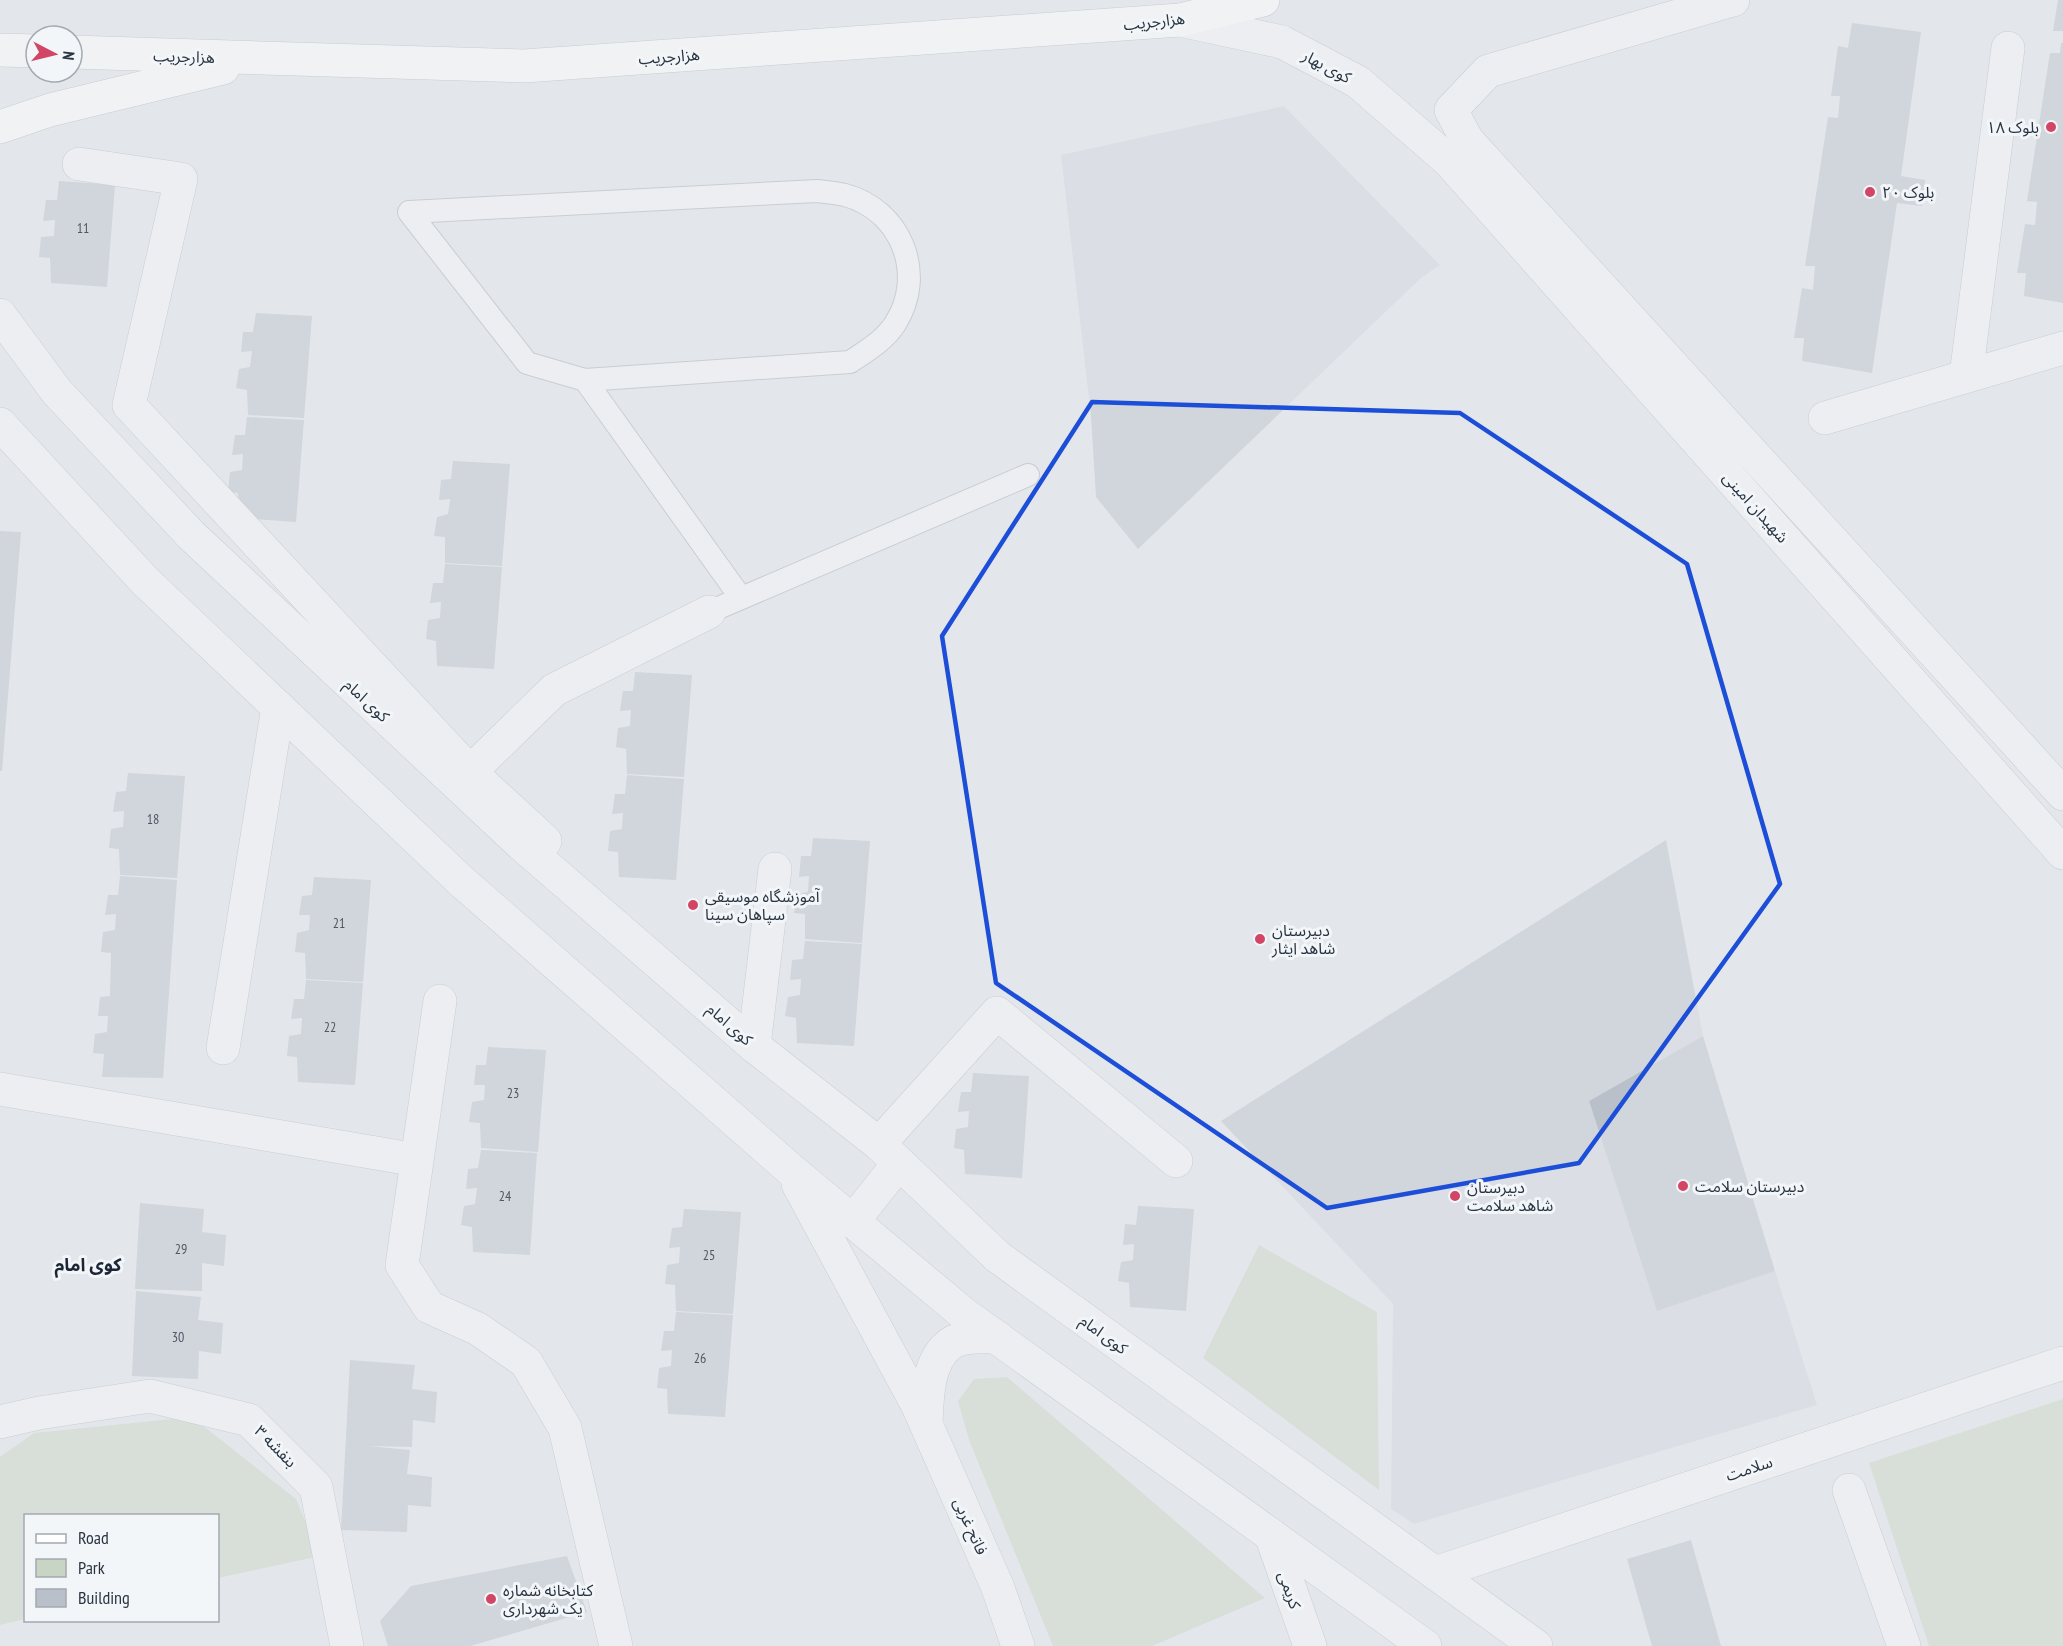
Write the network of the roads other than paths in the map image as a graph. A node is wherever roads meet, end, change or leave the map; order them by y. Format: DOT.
graph roads {
  1 [pos="1263,0"];
  2 [pos="1733,0"];
  3 [pos="1180,20"];
  4 [pos="2008,48"];
  5 [pos="0,50"];
  6 [pos="24,51"];
  7 [pos="84,52"];
  8 [pos="259,59"];
  9 [pos="0,126"];
  10 [pos="1449,162"];
  11 [pos="79,164"];
  12 [pos="0,315"];
  13 [pos="2063,348"];
  14 [pos="1966,376"];
  15 [pos="585,380"];
  16 [pos="1825,418"];
  17 [pos="0,424"];
  18 [pos="1028,475"];
  19 [pos="741,598"];
  20 [pos="709,612"];
  21 [pos="278,707"];
  22 [pos="470,772"];
  23 [pos="2063,794"];
  24 [pos="489,815"];
  25 [pos="545,842"];
  26 [pos="2063,853"];
  27 [pos="775,869"];
  28 [pos="440,1001"];
  29 [pos="754,1046"];
  30 [pos="223,1048"];
  31 [pos="0,1089"];
  32 [pos="889,1153"];
  33 [pos="417,1160"];
  34 [pos="1176,1161"];
  35 [pos="790,1169"];
  36 [pos="853,1221"];
  37 [pos="997,1337"];
  38 [pos="2063,1363"];
  39 [pos="923,1417"];
  40 [pos="0,1422"];
  41 [pos="1849,1490"];
  42 [pos="1271,1535"];
  43 [pos="1435,1573"];
  44 [pos="347,1646"];
  45 [pos="616,1646"];
  46 [pos="1018,1646"];
  47 [pos="1310,1646"];
  48 [pos="1425,1646"];
  49 [pos="1536,1646"];
  50 [pos="1904,1646"];
  1 -- 3 [label="main road, هزارجریب"];
  2 -- 23 [label="street, شهیدان امینی"];
  3 -- 8 [label="main road, هزارجریب"];
  3 -- 10 [label="street, کوی بهار"];
  4 -- 14 [label="street"];
  5 -- 6 [label="main road"];
  7 -- 8 [label="main road, هزارجریب"];
  8 -- 9 [label="main road"];
  10 -- 26 [label="street, شهیدان امینی"];
  11 -- 22 [label="street"];
  12 -- 24 [label="street, کوی امام"];
  13 -- 14 [label="street"];
  14 -- 16 [label="street"];
  15 -- 15 [label="lane"];
  15 -- 19 [label="lane"];
  17 -- 21 [label="street"];
  18 -- 19 [label="lane"];
  19 -- 20 [label="lane"];
  20 -- 22 [label="street"];
  21 -- 30 [label="street"];
  21 -- 35 [label="street"];
  22 -- 24 [label="street"];
  22 -- 25 [label="street"];
  24 -- 29 [label="street, کوی امام"];
  27 -- 29 [label="street"];
  28 -- 33 [label="street"];
  29 -- 32 [label="street, کوی امام"];
  31 -- 33 [label="street"];
  32 -- 34 [label="street"];
  32 -- 36 [label="street"];
  32 -- 43 [label="street, کوی امام"];
  33 -- 45 [label="street"];
  35 -- 36 [label="street"];
  35 -- 39 [label="street, فاتح غربی"];
  36 -- 37 [label="street"];
  37 -- 39 [label="street"];
  37 -- 42 [label="street"];
  38 -- 43 [label="street, سلامت"];
  39 -- 46 [label="street, فاتح غربی"];
  40 -- 44 [label="street, بنفشه ۳"];
  41 -- 50 [label="street"];
  42 -- 47 [label="street, کریمی"];
  42 -- 48 [label="street"];
  43 -- 49 [label="street, کوی امام"];
}
